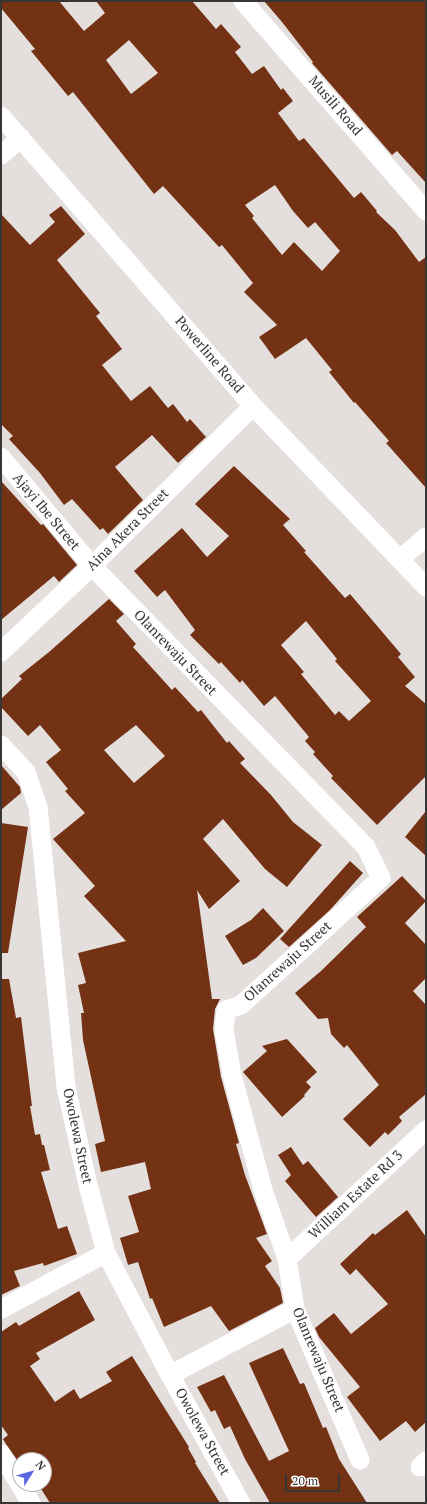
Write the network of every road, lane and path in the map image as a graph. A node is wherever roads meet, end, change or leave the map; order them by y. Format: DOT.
graph roads {
  1 [pos="243,1"];
  2 [pos="1,116"];
  3 [pos="22,138"];
  4 [pos="1,155"];
  5 [pos="426,211"];
  6 [pos="253,406"];
  7 [pos="1,457"];
  8 [pos="426,537"];
  9 [pos="400,559"];
  10 [pos="92,566"];
  11 [pos="426,587"];
  12 [pos="1,652"];
  13 [pos="1,745"];
  14 [pos="426,1130"];
  15 [pos="106,1253"];
  16 [pos="287,1259"];
  17 [pos="1,1309"];
  18 [pos="295,1309"];
  19 [pos="170,1375"];
  20 [pos="1,1454"];
  21 [pos="360,1460"];
  22 [pos="31,1503"];
  23 [pos="241,1503"];
  1 -- 5 [label="street, Musili Road"];
  2 -- 3 [label="street, Powerline Road"];
  3 -- 4 [label="street"];
  3 -- 6 [label="street, Powerline Road"];
  6 -- 9 [label="street, Powerline Road"];
  6 -- 10 [label="street, Aina Akera Street"];
  7 -- 10 [label="street, Ajayi Ibe Street"];
  8 -- 9 [label="street"];
  9 -- 11 [label="street, Powerline Road"];
  10 -- 12 [label="street, Aina Akera Street"];
  10 -- 16 [label="street, Olanrewaju Street"];
  13 -- 15 [label="street, Owolewa Street"];
  14 -- 16 [label="street, William Estate Rd 3"];
  15 -- 17 [label="street"];
  15 -- 19 [label="street, Owolewa Street"];
  16 -- 18 [label="street, Olanrewaju Street"];
  18 -- 19 [label="street"];
  18 -- 21 [label="street, Olanrewaju Street"];
  19 -- 23 [label="street, Owolewa Street"];
  20 -- 22 [label="street"];
}
